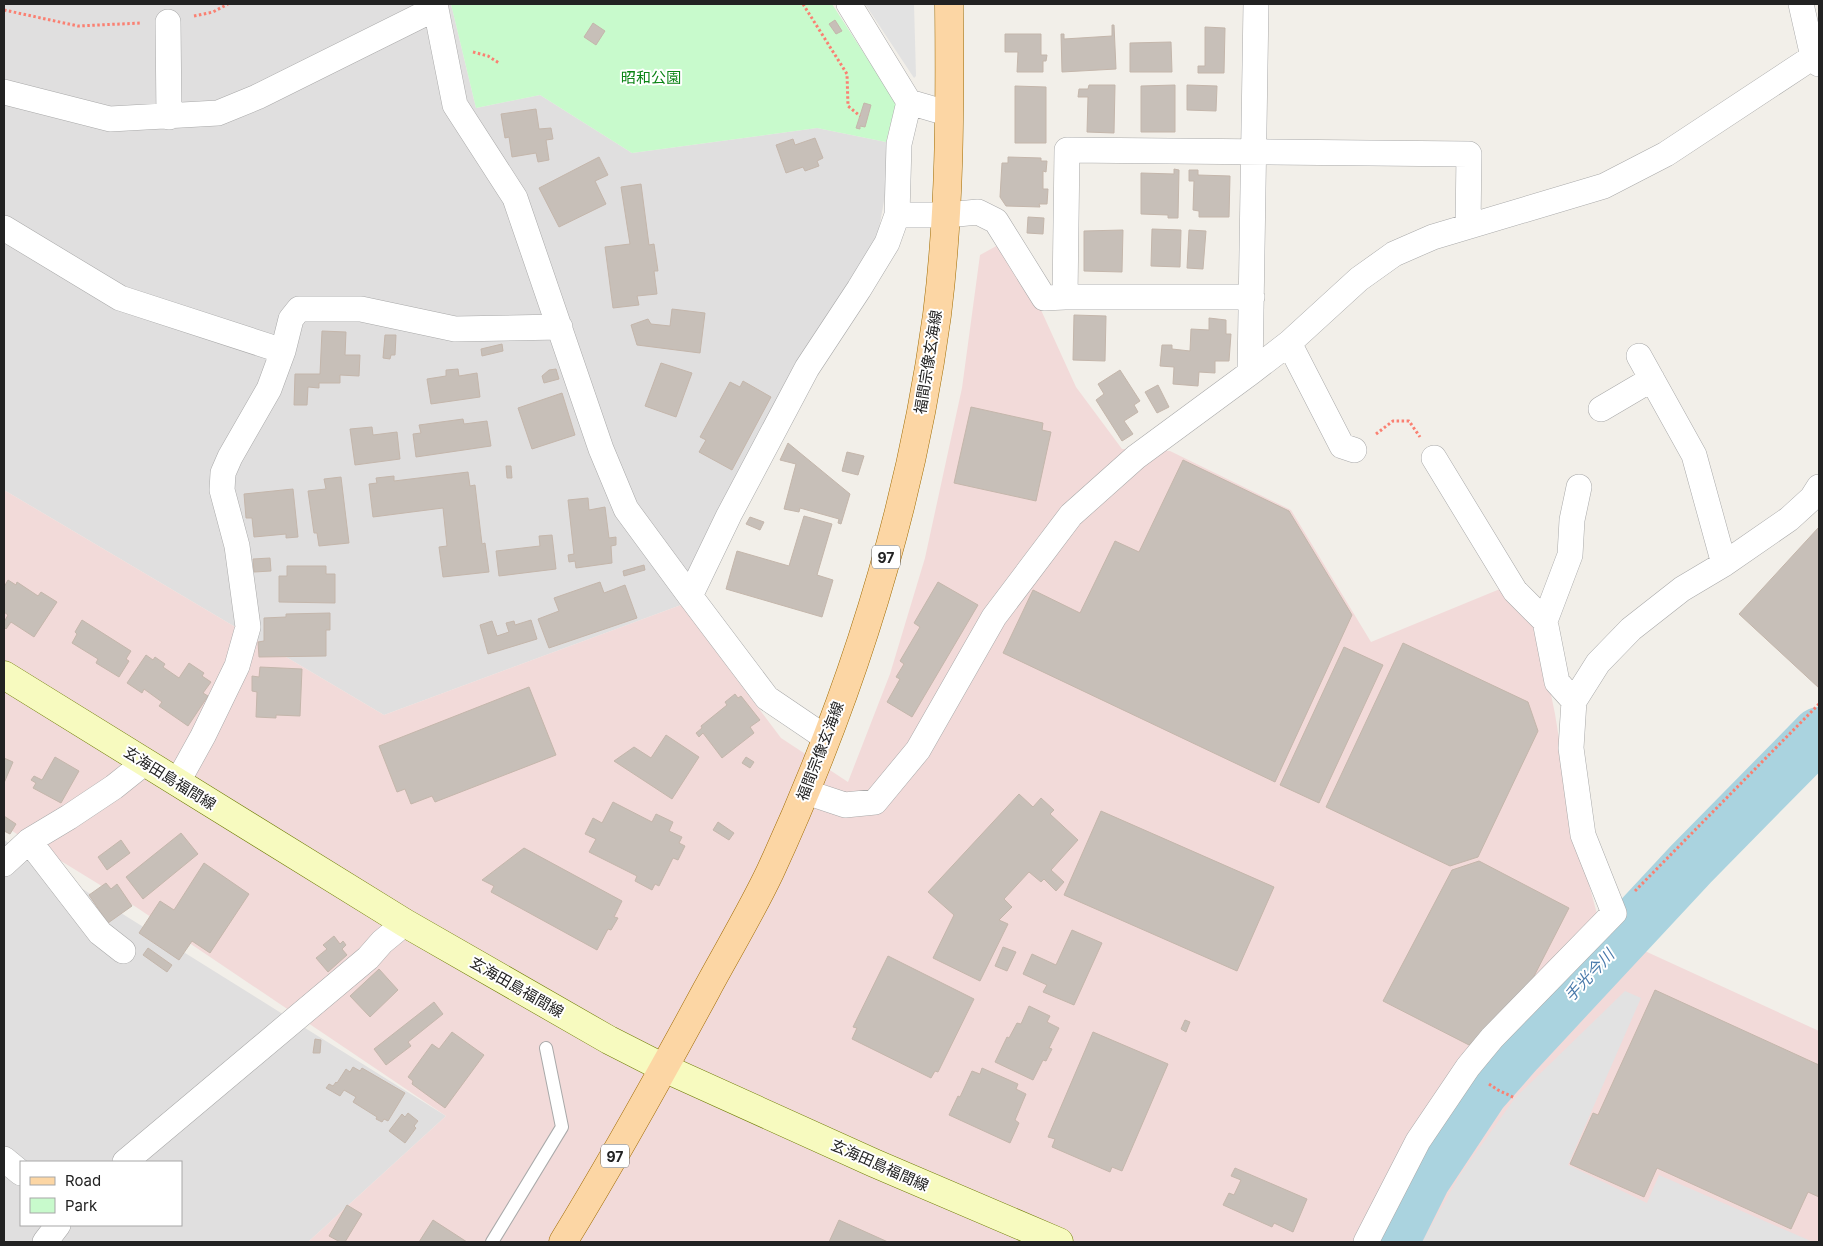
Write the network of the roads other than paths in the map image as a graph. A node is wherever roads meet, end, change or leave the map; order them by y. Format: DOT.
graph roads {
  1 [pos="849,4"];
  2 [pos="949,4"];
  3 [pos="1256,4"];
  4 [pos="1802,4"];
  5 [pos="436,6"];
  6 [pos="168,22"];
  7 [pos="1816,60"];
  8 [pos="4,92"];
  9 [pos="909,102"];
  10 [pos="950,114"];
  11 [pos="169,117"];
  12 [pos="1253,151"];
  13 [pos="897,215"];
  14 [pos="947,215"];
  15 [pos="1468,226"];
  16 [pos="4,228"];
  17 [pos="1065,297"];
  18 [pos="1252,297"];
  19 [pos="560,327"];
  20 [pos="1288,343"];
  21 [pos="283,351"];
  22 [pos="1639,356"];
  23 [pos="1250,374"];
  24 [pos="1652,379"];
  25 [pos="1601,409"];
  26 [pos="1354,450"];
  27 [pos="1434,458"];
  28 [pos="1579,487"];
  29 [pos="1819,487"];
  30 [pos="1724,564"];
  31 [pos="690,596"];
  32 [pos="1545,621"];
  33 [pos="4,675"];
  34 [pos="1574,701"];
  35 [pos="826,738"];
  36 [pos="144,763"];
  37 [pos="177,782"];
  38 [pos="806,792"];
  39 [pos="29,840"];
  40 [pos="4,864"];
  41 [pos="405,923"];
  42 [pos="123,951"];
  43 [pos="546,1048"];
  44 [pos="664,1068"];
  45 [pos="4,1159"];
  46 [pos="126,1161"];
  47 [pos="20,1172"];
  48 [pos="57,1226"];
  49 [pos="45,1242"];
  50 [pos="492,1242"];
  51 [pos="563,1242"];
  52 [pos="1059,1242"];
  53 [pos="1366,1242"];
  1 -- 9 [label="street"];
  2 -- 10 [label="main road, 福間宗像玄海線 / 97"];
  3 -- 12 [label="street"];
  4 -- 7 [label="street"];
  5 -- 11 [label="street"];
  5 -- 19 [label="street"];
  6 -- 11 [label="street"];
  7 -- 15 [label="street"];
  8 -- 11 [label="street"];
  9 -- 10 [label="street"];
  9 -- 13 [label="street"];
  10 -- 14 [label="main road, 福間宗像玄海線 / 97"];
  12 -- 15 [label="street"];
  12 -- 17 [label="street"];
  12 -- 18 [label="street"];
  13 -- 14 [label="street"];
  13 -- 31 [label="street"];
  14 -- 17 [label="street"];
  14 -- 35 [label="main road, 福間宗像玄海線 / 97"];
  15 -- 20 [label="street"];
  16 -- 21 [label="street"];
  17 -- 18 [label="street"];
  18 -- 23 [label="street"];
  19 -- 21 [label="street"];
  19 -- 31 [label="street"];
  20 -- 23 [label="street"];
  20 -- 26 [label="street"];
  21 -- 37 [label="street"];
  22 -- 24 [label="street"];
  23 -- 38 [label="street"];
  24 -- 25 [label="street"];
  24 -- 30 [label="street"];
  27 -- 32 [label="street"];
  28 -- 32 [label="street"];
  29 -- 30 [label="street"];
  30 -- 34 [label="street"];
  31 -- 35 [label="street"];
  32 -- 34 [label="street"];
  33 -- 36 [label="main road, 玄海田島福間線"];
  34 -- 53 [label="street"];
  35 -- 38 [label="main road, 福間宗像玄海線 / 97"];
  36 -- 37 [label="main road, 玄海田島福間線"];
  36 -- 39 [label="street"];
  37 -- 41 [label="main road, 玄海田島福間線"];
  38 -- 44 [label="main road, 福間宗像玄海線 / 97"];
  39 -- 40 [label="street"];
  39 -- 42 [label="street"];
  41 -- 44 [label="main road, 玄海田島福間線"];
  41 -- 46 [label="street"];
  43 -- 50 [label="lane"];
  44 -- 51 [label="main road, 福間宗像玄海線 / 97"];
  44 -- 52 [label="main road, 玄海田島福間線"];
  45 -- 47 [label="street"];
  48 -- 49 [label="street"];
}
